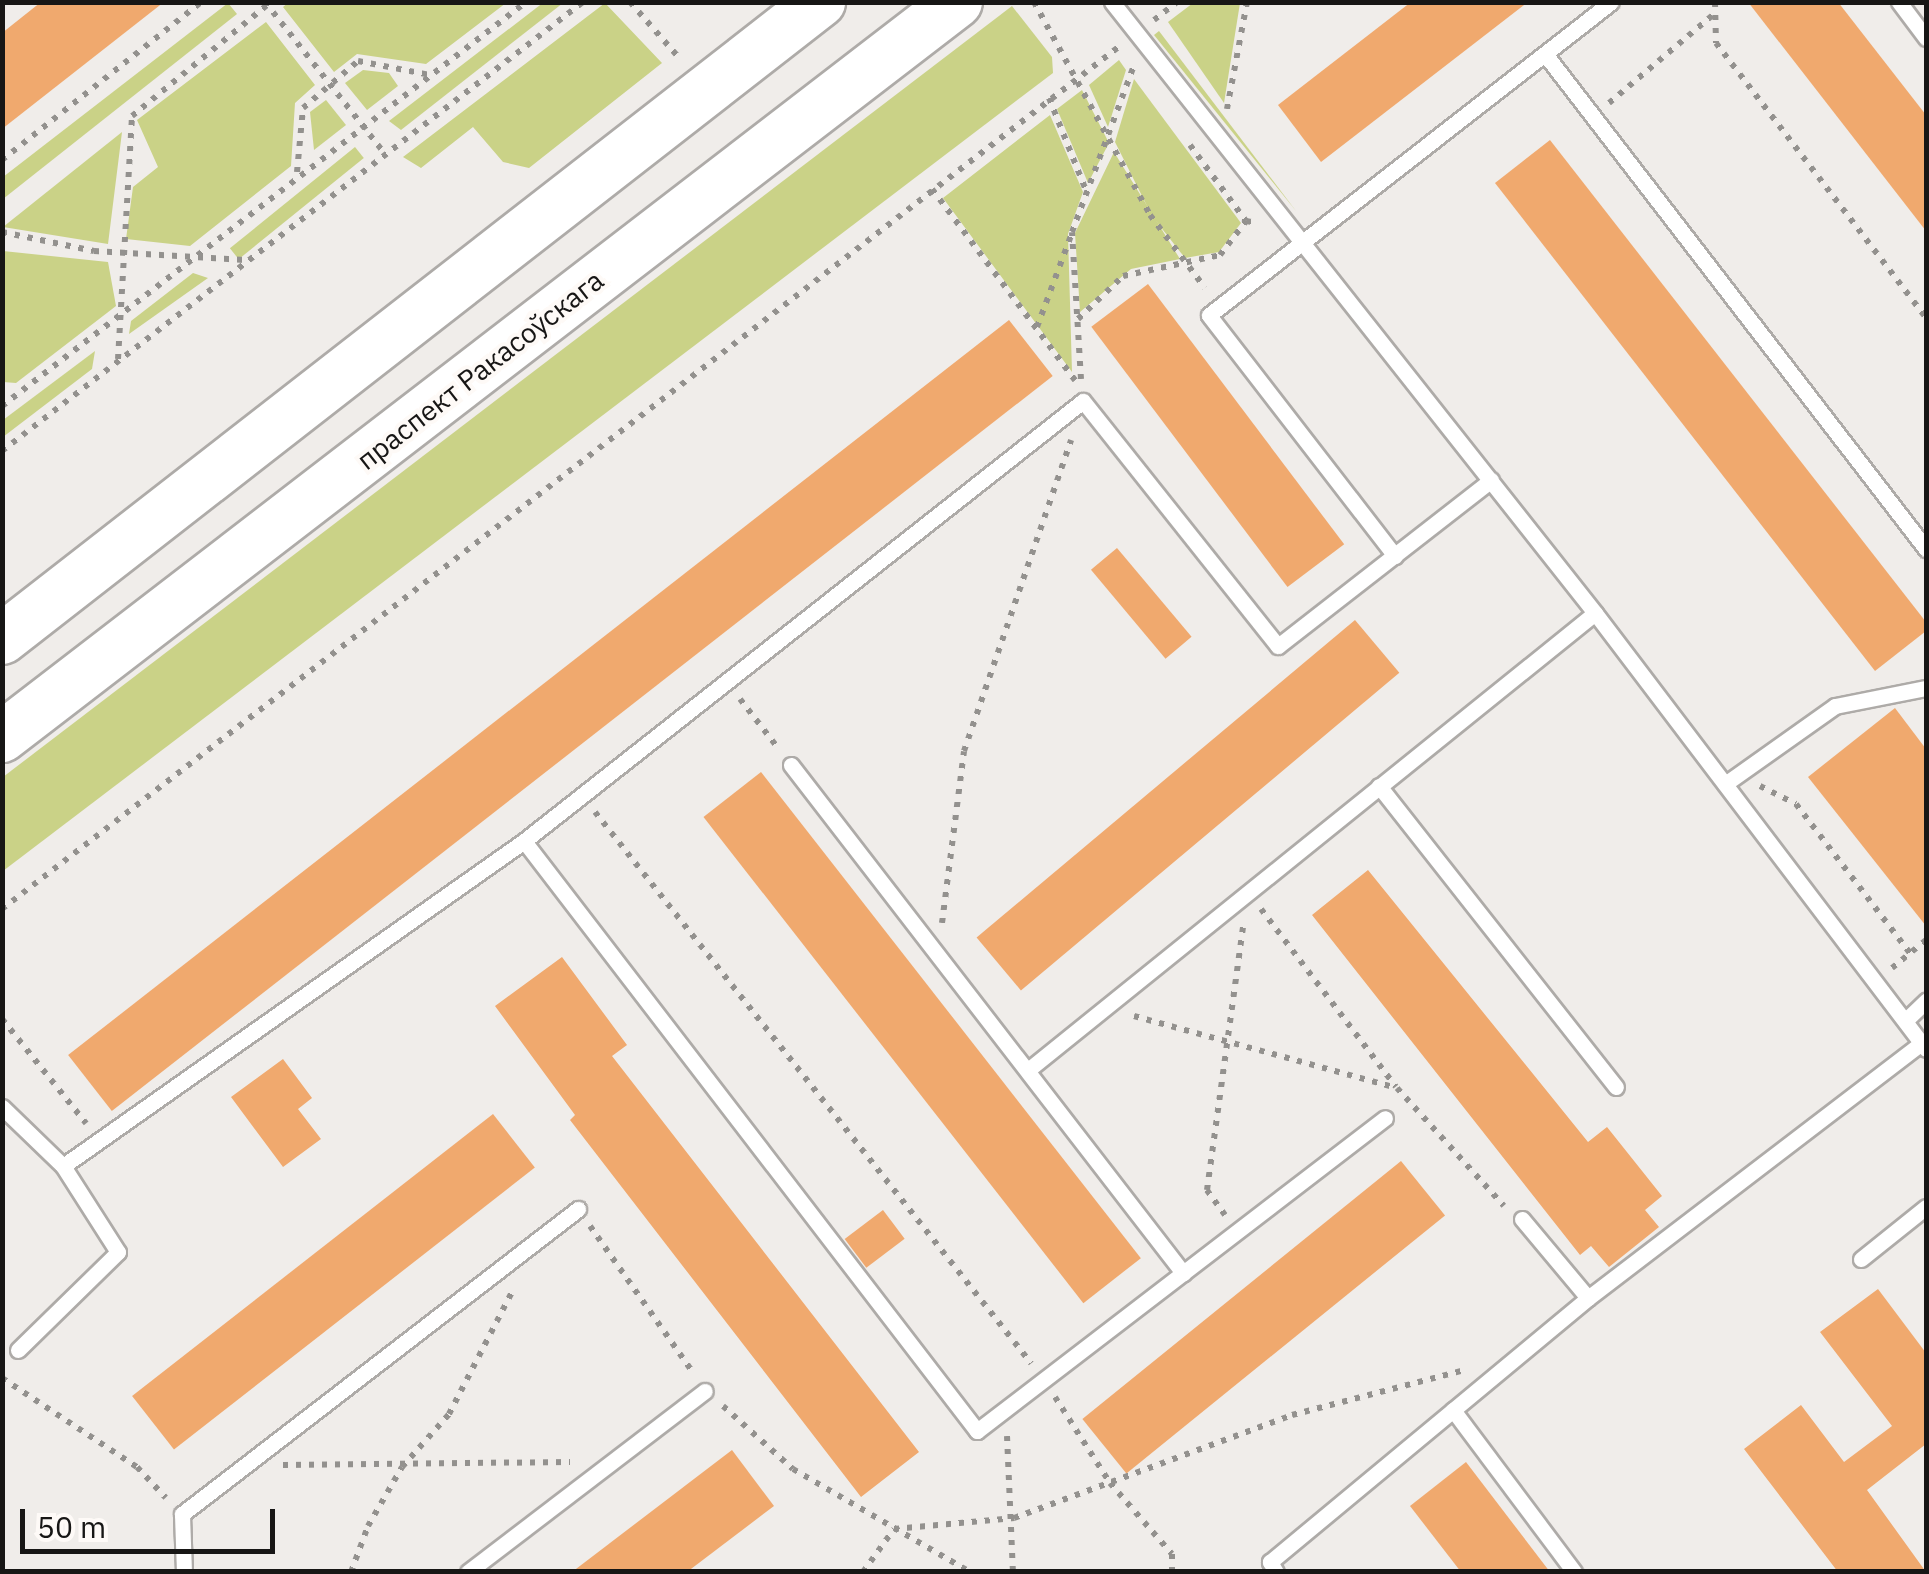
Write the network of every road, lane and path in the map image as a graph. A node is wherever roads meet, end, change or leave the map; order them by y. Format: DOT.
graph roads {
  1 [pos="201,2"];
  2 [pos="526,2"];
  3 [pos="582,2"];
  4 [pos="630,2"];
  5 [pos="820,2"];
  6 [pos="957,2"];
  7 [pos="1034,2"];
  8 [pos="1112,2"];
  9 [pos="1156,2"];
  10 [pos="1177,2"];
  11 [pos="1247,2"];
  12 [pos="1611,2"];
  13 [pos="1715,2"];
  14 [pos="1899,2"];
  15 [pos="268,4"];
  16 [pos="1715,14"];
  17 [pos="1926,38"];
  18 [pos="690,51"];
  19 [pos="1545,54"];
  20 [pos="1077,72"];
  21 [pos="430,75"];
  22 [pos="328,86"];
  23 [pos="1048,98"];
  24 [pos="1227,112"];
  25 [pos="1593,116"];
  26 [pos="364,127"];
  27 [pos="1112,142"];
  28 [pos="384,154"];
  29 [pos="2,160"];
  30 [pos="297,173"];
  31 [pos="932,189"];
  32 [pos="1087,194"];
  33 [pos="2,232"];
  34 [pos="1072,232"];
  35 [pos="1294,249"];
  36 [pos="119,251"];
  37 [pos="196,256"];
  38 [pos="246,260"];
  39 [pos="1184,262"];
  40 [pos="1220,306"];
  41 [pos="122,312"];
  42 [pos="1926,318"];
  43 [pos="1076,320"];
  44 [pos="1037,326"];
  45 [pos="118,361"];
  46 [pos="2,395"];
  47 [pos="14,397"];
  48 [pos="1083,401"];
  49 [pos="2,406"];
  50 [pos="2,451"];
  51 [pos="1491,480"];
  52 [pos="1926,549"];
  53 [pos="1394,556"];
  54 [pos="1595,612"];
  55 [pos="2,640"];
  56 [pos="726,682"];
  57 [pos="1926,688"];
  58 [pos="2,738"];
  59 [pos="792,765"];
  60 [pos="1731,780"];
  61 [pos="1379,786"];
  62 [pos="582,795"];
  63 [pos="524,840"];
  64 [pos="1246,890"];
  65 [pos="2,909"];
  66 [pos="1926,940"];
  67 [pos="936,948"];
  68 [pos="1910,954"];
  69 [pos="1875,982"];
  70 [pos="1926,1001"];
  71 [pos="1104,1009"];
  72 [pos="2,1019"];
  73 [pos="1906,1020"];
  74 [pos="1232,1040"];
  75 [pos="1924,1046"];
  76 [pos="1028,1070"];
  77 [pos="1616,1087"];
  78 [pos="1396,1088"];
  79 [pos="2,1108"];
  80 [pos="1385,1118"];
  81 [pos="100,1140"];
  82 [pos="63,1166"];
  83 [pos="1926,1207"];
  84 [pos="578,1209"];
  85 [pos="1522,1219"];
  86 [pos="1236,1231"];
  87 [pos="530,1245"];
  88 [pos="1861,1259"];
  89 [pos="1183,1273"];
  90 [pos="1588,1298"];
  91 [pos="18,1350"];
  92 [pos="1517,1356"];
  93 [pos="2,1378"];
  94 [pos="1044,1380"];
  95 [pos="705,1391"];
  96 [pos="1004,1410"];
  97 [pos="1453,1410"];
  98 [pos="621,1455"];
  99 [pos="246,1464"];
  100 [pos="402,1467"];
  101 [pos="1110,1483"];
  102 [pos="182,1514"];
  103 [pos="1014,1518"];
  104 [pos="894,1529"];
  105 [pos="184,1572"];
  106 [pos="351,1572"];
  107 [pos="468,1572"];
  108 [pos="863,1572"];
  109 [pos="970,1572"];
  110 [pos="1013,1572"];
  111 [pos="1172,1572"];
  112 [pos="1276,1572"];
  113 [pos="1574,1572"];
  1 -- 29 [label="path"];
  2 -- 21 [label="path"];
  3 -- 28 [label="path"];
  4 -- 18 [label="path"];
  5 -- 55 [label="main road"];
  6 -- 58 [label="main road, праспект Ракасоўскага"];
  7 -- 20 [label="path"];
  8 -- 35 [label="lane"];
  9 -- 10 [label="path"];
  11 -- 24 [label="path"];
  12 -- 19 [label="lane"];
  13 -- 16 [label="path"];
  14 -- 17 [label="lane"];
  15 -- 22 [label="path"];
  15 -- 36 [label="path"];
  16 -- 25 [label="path"];
  16 -- 42 [label="path"];
  19 -- 25 [label="lane"];
  19 -- 35 [label="lane"];
  20 -- 23 [label="path"];
  20 -- 27 [label="path"];
  20 -- 27 [label="path"];
  21 -- 22 [label="path"];
  21 -- 26 [label="path"];
  22 -- 26 [label="path"];
  22 -- 30 [label="path"];
  23 -- 31 [label="path"];
  23 -- 32 [label="path"];
  25 -- 52 [label="lane"];
  26 -- 28 [label="path"];
  26 -- 30 [label="path"];
  27 -- 32 [label="path"];
  27 -- 39 [label="path"];
  28 -- 38 [label="path"];
  30 -- 37 [label="path"];
  31 -- 44 [label="path"];
  31 -- 65 [label="path"];
  32 -- 34 [label="path"];
  33 -- 36 [label="path"];
  34 -- 43 [label="path"];
  34 -- 44 [label="path"];
  35 -- 39 [label="path"];
  35 -- 40 [label="lane"];
  35 -- 51 [label="lane"];
  36 -- 37 [label="path"];
  36 -- 41 [label="path"];
  37 -- 38 [label="path"];
  37 -- 41 [label="path"];
  38 -- 45 [label="path"];
  39 -- 40 [label="path"];
  39 -- 43 [label="path"];
  40 -- 53 [label="lane"];
  41 -- 45 [label="path"];
  41 -- 47 [label="path"];
  43 -- 44 [label="path"];
  45 -- 50 [label="path"];
  46 -- 47 [label="path"];
  47 -- 49 [label="path"];
  48 -- 53 [label="lane"];
  48 -- 56 [label="lane"];
  48 -- 67 [label="path"];
  51 -- 53 [label="lane"];
  51 -- 54 [label="lane"];
  54 -- 60 [label="lane"];
  54 -- 61 [label="lane"];
  56 -- 59 [label="path"];
  56 -- 62 [label="lane"];
  57 -- 60 [label="lane"];
  59 -- 67 [label="lane"];
  60 -- 68 [label="path"];
  60 -- 69 [label="lane"];
  61 -- 64 [label="lane"];
  61 -- 77 [label="lane"];
  62 -- 63 [label="lane"];
  62 -- 94 [label="path"];
  63 -- 81 [label="lane"];
  63 -- 96 [label="lane"];
  64 -- 71 [label="lane"];
  64 -- 74 [label="path"];
  64 -- 78 [label="path"];
  66 -- 68 [label="path"];
  67 -- 76 [label="lane"];
  68 -- 69 [label="path"];
  69 -- 73 [label="lane"];
  70 -- 73 [label="lane"];
  71 -- 74 [label="path"];
  71 -- 76 [label="lane"];
  72 -- 81 [label="path"];
  73 -- 75 [label="lane"];
  74 -- 78 [label="path"];
  74 -- 86 [label="path"];
  75 -- 90 [label="lane"];
  76 -- 89 [label="lane"];
  78 -- 85 [label="path"];
  79 -- 82 [label="lane"];
  80 -- 86 [label="lane"];
  81 -- 82 [label="lane"];
  82 -- 91 [label="lane"];
  83 -- 88 [label="lane"];
  84 -- 87 [label="lane"];
  84 -- 95 [label="path"];
  85 -- 90 [label="lane"];
  86 -- 89 [label="lane"];
  87 -- 99 [label="lane"];
  87 -- 100 [label="path"];
  89 -- 94 [label="lane"];
  90 -- 92 [label="lane"];
  92 -- 97 [label="lane"];
  92 -- 101 [label="path"];
  93 -- 102 [label="path"];
  94 -- 96 [label="lane"];
  94 -- 101 [label="path"];
  95 -- 98 [label="lane"];
  95 -- 104 [label="path"];
  96 -- 103 [label="path"];
  97 -- 112 [label="lane"];
  97 -- 113 [label="lane"];
  98 -- 100 [label="path"];
  98 -- 107 [label="lane"];
  99 -- 100 [label="path"];
  99 -- 102 [label="lane"];
  100 -- 106 [label="path"];
  101 -- 103 [label="path"];
  101 -- 111 [label="path"];
  102 -- 105 [label="lane"];
  103 -- 104 [label="path"];
  103 -- 110 [label="path"];
  104 -- 108 [label="path"];
  104 -- 109 [label="path"];
}
